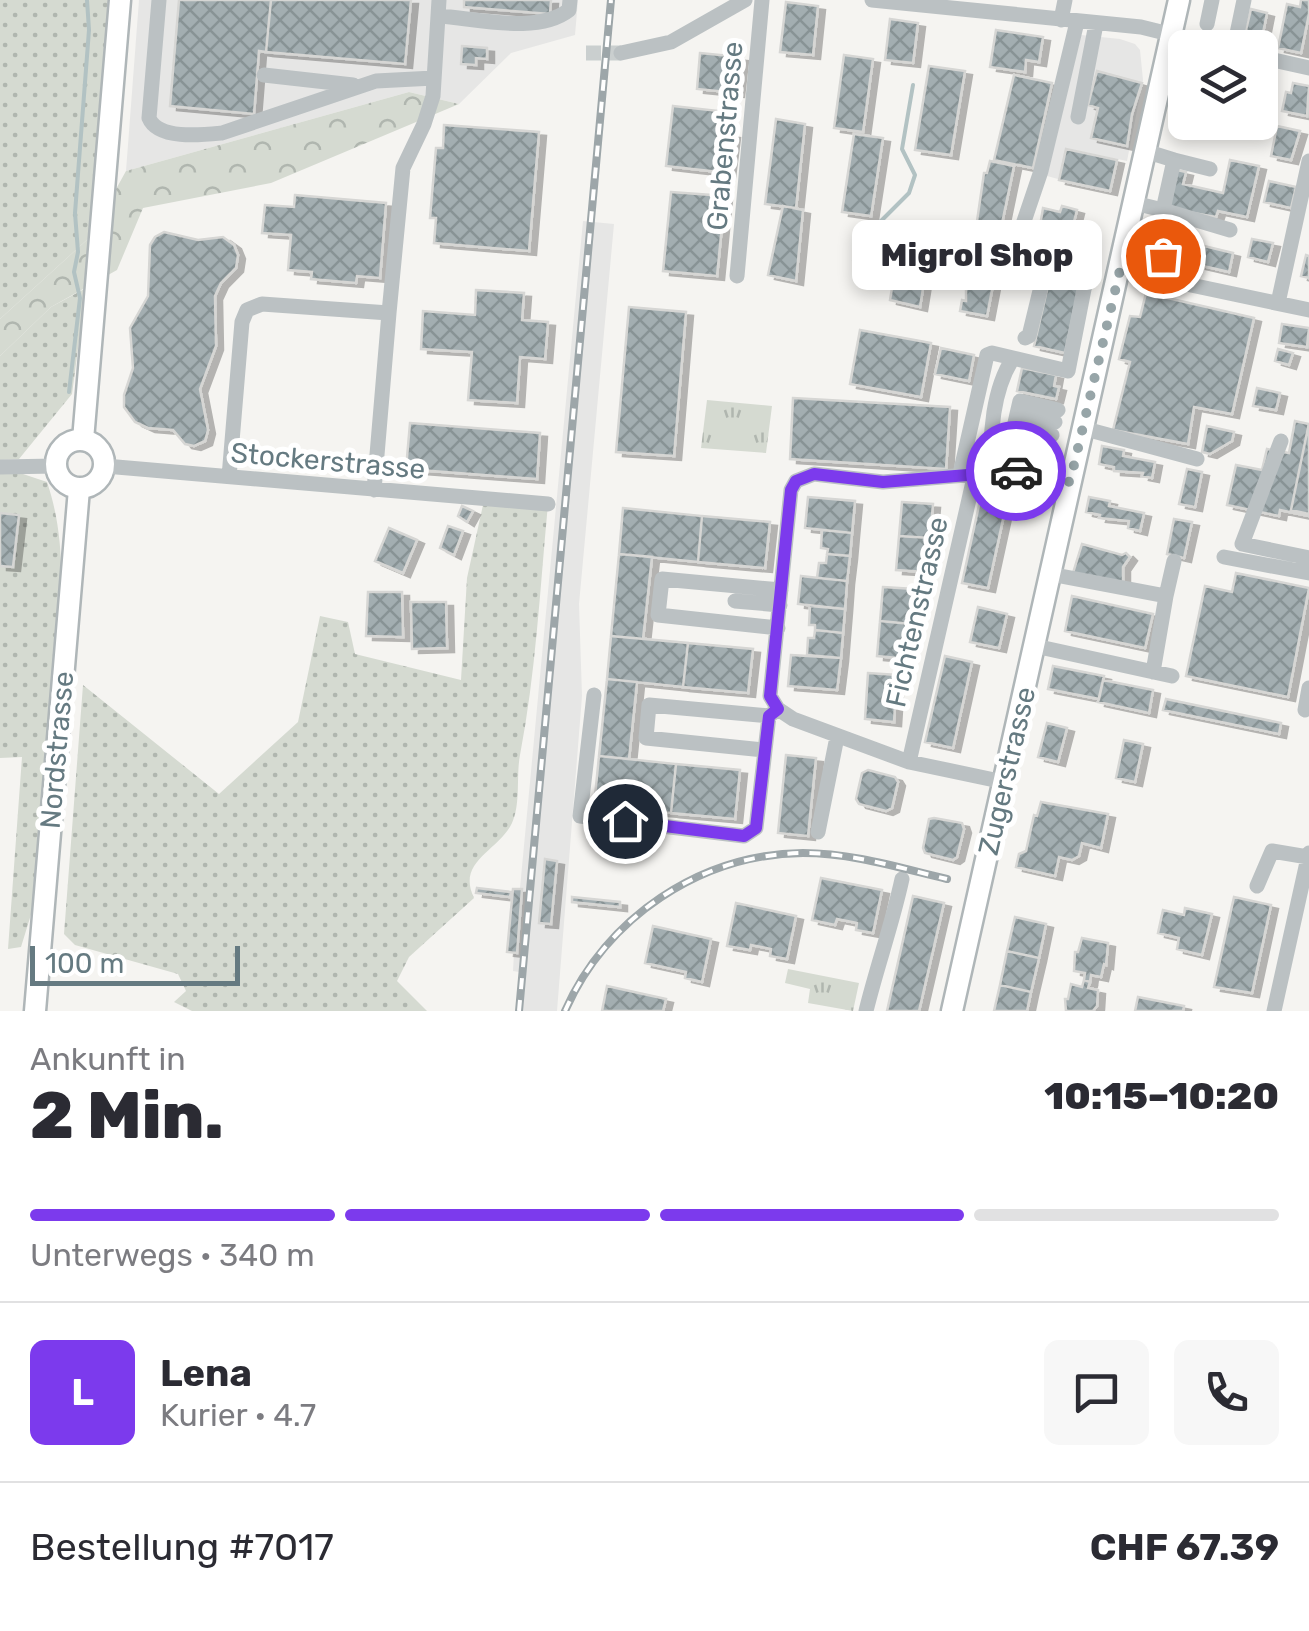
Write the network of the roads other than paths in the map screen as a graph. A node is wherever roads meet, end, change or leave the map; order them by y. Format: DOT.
graph roads {
  1 [pos="120,0"];
  2 [pos="160,0"];
  3 [pos="570,0"];
  4 [pos="745,0"];
  5 [pos="762,0"];
  6 [pos="872,0"];
  7 [pos="1065,0"];
  8 [pos="1179,0"];
  9 [pos="1212,0"];
  10 [pos="1244,0"];
  11 [pos="438,8"];
  12 [pos="1069,21"];
  13 [pos="1096,24"];
  14 [pos="1207,24"];
  15 [pos="1171,30"];
  16 [pos="1238,30"];
  17 [pos="1168,34"];
  18 [pos="1168,43"];
  19 [pos="621,52"];
  20 [pos="1278,61"];
  21 [pos="1309,68"];
  22 [pos="264,75"];
  23 [pos="434,78"];
  24 [pos="362,86"];
  25 [pos="1078,118"];
  26 [pos="1145,151"];
  27 [pos="1174,160"];
  28 [pos="1309,162"];
  29 [pos="1210,169"];
  30 [pos="1134,204"];
  31 [pos="1163,210"];
  32 [pos="1230,230"];
  33 [pos="1168,234"];
  34 [pos="1019,236"];
  35 [pos="1120,270"];
  36 [pos="737,276"];
  37 [pos="1158,278"];
  38 [pos="1278,303"];
  39 [pos="1309,310"];
  40 [pos="390,313"];
  41 [pos="1025,338"];
  42 [pos="1013,358"];
  43 [pos="1015,420"];
  44 [pos="1082,428"];
  45 [pos="82,440"];
  46 [pos="1281,441"];
  47 [pos="1009,455"];
  48 [pos="1198,458"];
  49 [pos="56,466"];
  50 [pos="104,466"];
  51 [pos="0,467"];
  52 [pos="975,473"];
  53 [pos="230,477"];
  54 [pos="1070,482"];
  55 [pos="78,489"];
  56 [pos="374,490"];
  57 [pos="548,504"];
  58 [pos="1224,557"];
  59 [pos="1309,558"];
  60 [pos="1174,561"];
  61 [pos="1309,573"];
  62 [pos="1050,574"];
  63 [pos="1166,596"];
  64 [pos="781,597"];
  65 [pos="734,601"];
  66 [pos="778,628"];
  67 [pos="1035,646"];
  68 [pos="1153,672"];
  69 [pos="1172,676"];
  70 [pos="1309,688"];
  71 [pos="594,694"];
  72 [pos="1305,710"];
  73 [pos="774,712"];
  74 [pos="837,737"];
  75 [pos="764,750"];
  76 [pos="909,762"];
  77 [pos="1004,782"];
  78 [pos="818,832"];
  79 [pos="1309,855"];
  80 [pos="902,879"];
  81 [pos="1257,886"];
  82 [pos="37,989"];
  83 [pos="35,1011"];
  84 [pos="50,1011"];
  85 [pos="866,1011"];
  86 [pos="952,1011"];
  87 [pos="1274,1011"];
  1 -- 45 [label="main road"];
  2 -- 24 [label="street"];
  3 -- 11 [label="street"];
  4 -- 19 [label="street"];
  5 -- 36 [label="street, Grabenstrasse"];
  6 -- 12 [label="street"];
  7 -- 12 [label="street"];
  8 -- 15 [label="main road, Zugerstrasse"];
  9 -- 14 [label="street"];
  10 -- 16 [label="street"];
  11 -- 23 [label="street"];
  12 -- 13 [label="street"];
  12 -- 34 [label="street"];
  13 -- 17 [label="street"];
  13 -- 25 [label="street"];
  18 -- 26 [label="main road, Zugerstrasse"];
  20 -- 21 [label="street"];
  22 -- 24 [label="street"];
  23 -- 24 [label="street"];
  23 -- 40 [label="street"];
  26 -- 27 [label="street"];
  26 -- 30 [label="main road, Zugerstrasse"];
  27 -- 29 [label="street"];
  27 -- 31 [label="street"];
  28 -- 38 [label="street"];
  30 -- 31 [label="street"];
  30 -- 35 [label="main road, Zugerstrasse"];
  31 -- 32 [label="street"];
  33 -- 37 [label="street"];
  35 -- 37 [label="street"];
  35 -- 44 [label="main road, Zugerstrasse"];
  37 -- 38 [label="street"];
  38 -- 39 [label="street"];
  40 -- 53 [label="street"];
  40 -- 56 [label="street"];
  41 -- 42 [label="street"];
  42 -- 52 [label="street"];
  42 -- 52 [label="street"];
  43 -- 43 [label="street"];
  43 -- 47 [label="street"];
  44 -- 48 [label="street"];
  44 -- 54 [label="main road, Zugerstrasse"];
  45 -- 49 [label="main road"];
  45 -- 50 [label="main road"];
  46 -- 59 [label="street"];
  49 -- 51 [label="street"];
  49 -- 55 [label="main road"];
  50 -- 53 [label="street, Stockerstrasse"];
  50 -- 55 [label="main road"];
  52 -- 54 [label="street"];
  52 -- 64 [label="street"];
  52 -- 76 [label="street, Fichtenstrasse"];
  53 -- 56 [label="street, Stockerstrasse"];
  54 -- 62 [label="main road, Zugerstrasse"];
  55 -- 82 [label="main road, Nordstrasse"];
  56 -- 57 [label="street, Stockerstrasse"];
  58 -- 61 [label="street"];
  60 -- 63 [label="street"];
  62 -- 63 [label="street"];
  62 -- 67 [label="main road, Zugerstrasse"];
  63 -- 68 [label="street"];
  64 -- 65 [label="street"];
  64 -- 66 [label="street"];
  64 -- 66 [label="street"];
  66 -- 73 [label="street"];
  67 -- 68 [label="street"];
  67 -- 77 [label="main road, Zugerstrasse"];
  68 -- 69 [label="street"];
  70 -- 72 [label="street"];
  71 -- 75 [label="street"];
  73 -- 74 [label="street"];
  73 -- 75 [label="street"];
  73 -- 75 [label="street"];
  74 -- 76 [label="street"];
  74 -- 78 [label="street"];
  76 -- 77 [label="street"];
  77 -- 86 [label="main road, Zugerstrasse"];
  79 -- 81 [label="street"];
  79 -- 87 [label="street"];
  80 -- 85 [label="street"];
  82 -- 83 [label="main road, Nordstrasse"];
  82 -- 84 [label="street"];
}
